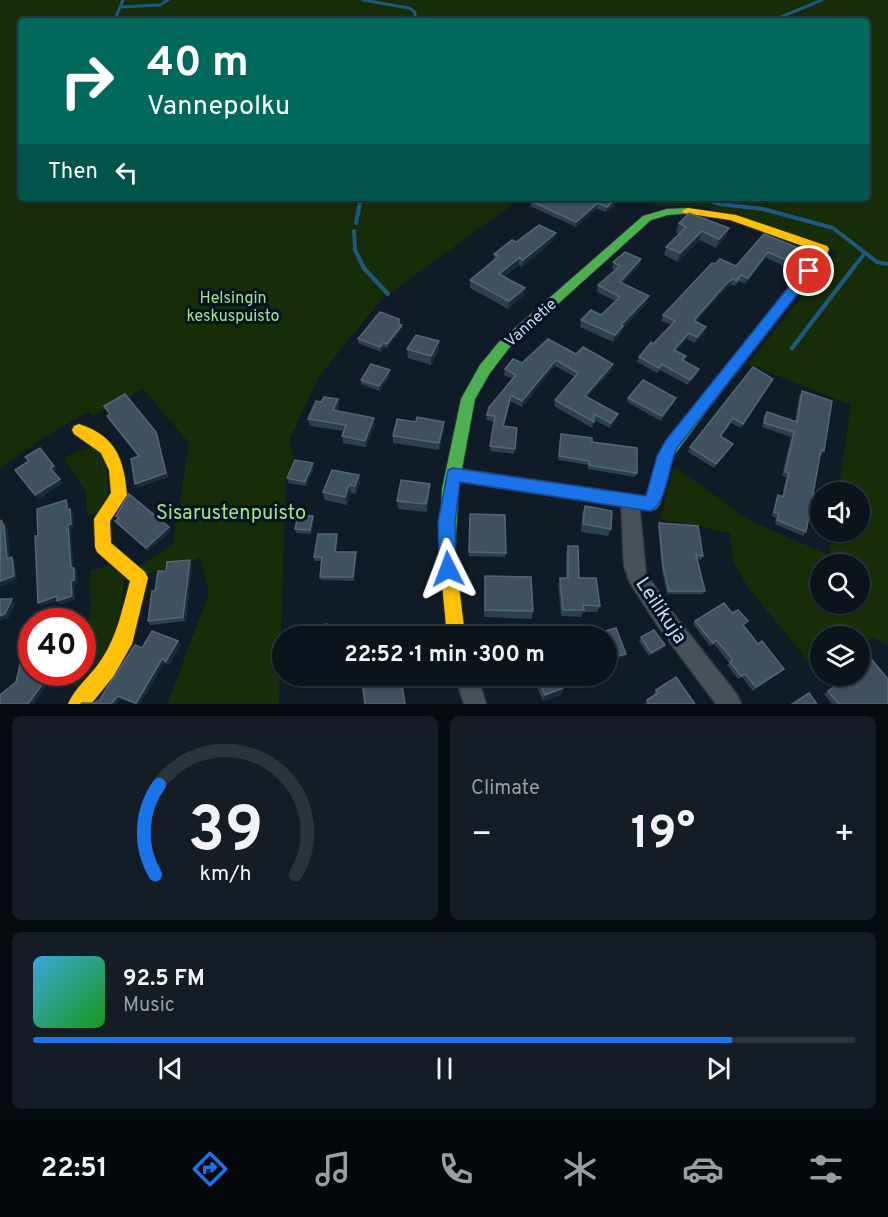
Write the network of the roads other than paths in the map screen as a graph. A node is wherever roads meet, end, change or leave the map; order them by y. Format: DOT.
graph roads {
  1 [pos="79,430"];
  2 [pos="453,474"];
  3 [pos="630,502"];
  4 [pos="455,626"];
  5 [pos="469,686"];
  6 [pos="78,704"];
  7 [pos="475,704"];
  8 [pos="730,704"];
  1 -- 6 [label="street"];
  2 -- 3 [label="street"];
  2 -- 3 [label="street, Vannetie"];
  2 -- 4 [label="street, Vannetie"];
  3 -- 8 [label="street, Leilikuja"];
  5 -- 7 [label="street"];
}
